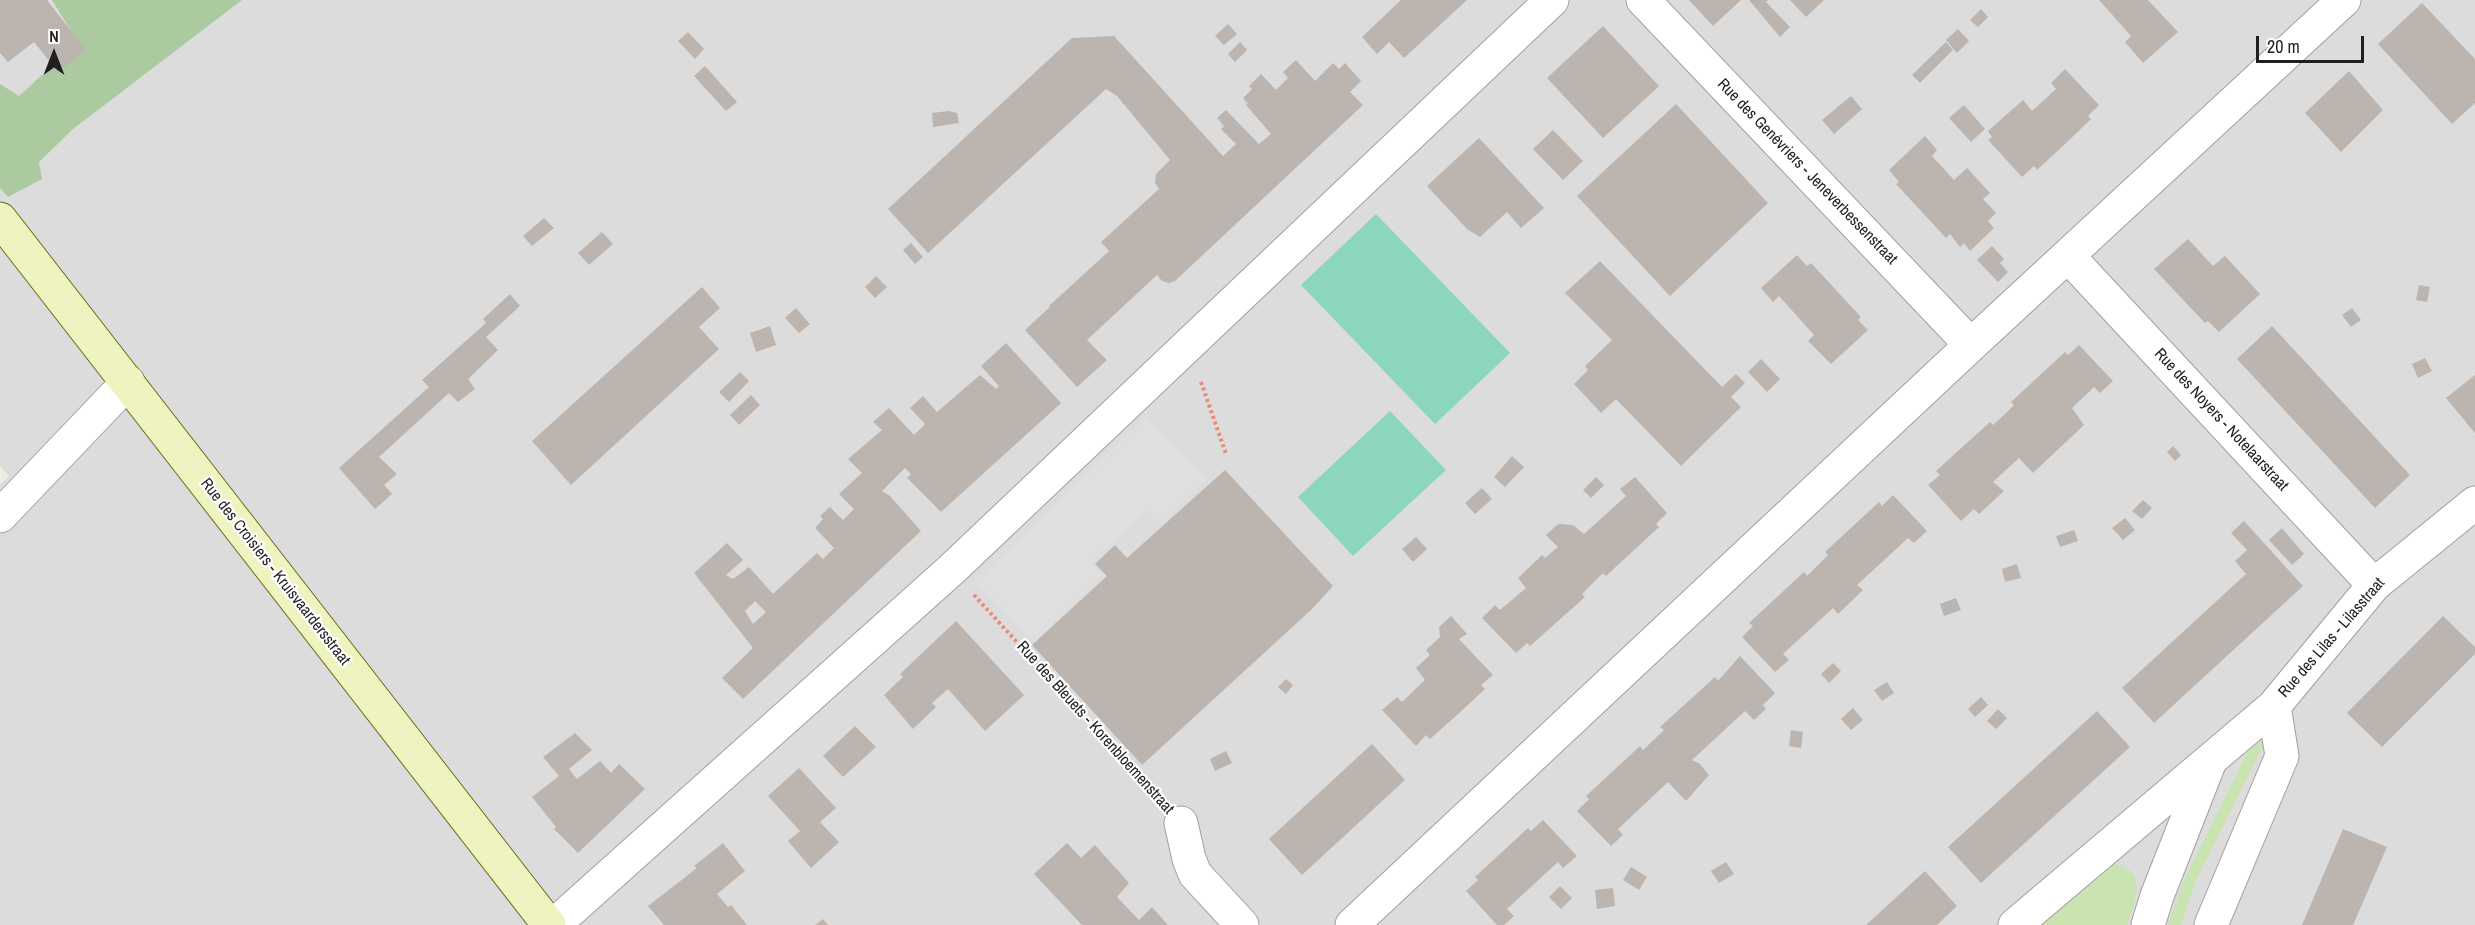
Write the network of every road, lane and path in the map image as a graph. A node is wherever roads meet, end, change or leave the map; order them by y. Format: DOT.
graph roads {
  1 [pos="1552,0"];
  2 [pos="1643,0"];
  3 [pos="2344,0"];
  4 [pos="0,219"];
  5 [pos="2068,256"];
  6 [pos="1971,345"];
  7 [pos="1184,350"];
  8 [pos="128,382"];
  9 [pos="1226,454"];
  10 [pos="2475,503"];
  11 [pos="0,516"];
  12 [pos="951,570"];
  13 [pos="2374,585"];
  14 [pos="2274,706"];
  15 [pos="2212,756"];
  16 [pos="1181,823"];
  17 [pos="549,925"];
  18 [pos="554,925"];
  19 [pos="1242,925"];
  20 [pos="1352,925"];
  21 [pos="2015,925"];
  22 [pos="2148,925"];
  23 [pos="2211,925"];
  1 -- 7 [label="street"];
  2 -- 6 [label="street, Rue des Genévriers - Jeneverbessenstraat"];
  3 -- 5 [label="street"];
  4 -- 8 [label="street, Rue des Croisiers - Kruisvaardersstraat"];
  5 -- 6 [label="street"];
  5 -- 13 [label="street, Rue des Noyers - Notelaarstraat"];
  6 -- 20 [label="street"];
  7 -- 9 [label="path"];
  7 -- 12 [label="street"];
  8 -- 11 [label="street"];
  8 -- 17 [label="street, Rue des Croisiers - Kruisvaardersstraat"];
  10 -- 13 [label="street, Rue des Lilas - Lilasstraat"];
  12 -- 16 [label="path, Rue des Bleuets - Korenbloemenstraat"];
  12 -- 18 [label="street"];
  13 -- 14 [label="street, Rue des Lilas - Lilasstraat"];
  14 -- 15 [label="street, Rue des Lilas - Lilasstraat"];
  14 -- 23 [label="street, Rue des Lilas - Lilasstraat"];
  15 -- 21 [label="street, Rue des Lilas - Lilasstraat"];
  15 -- 22 [label="street, Rue des Lilas - Lilasstraat"];
  16 -- 19 [label="street, Rue des Bleuets - Korenbloemenstraat"];
}
